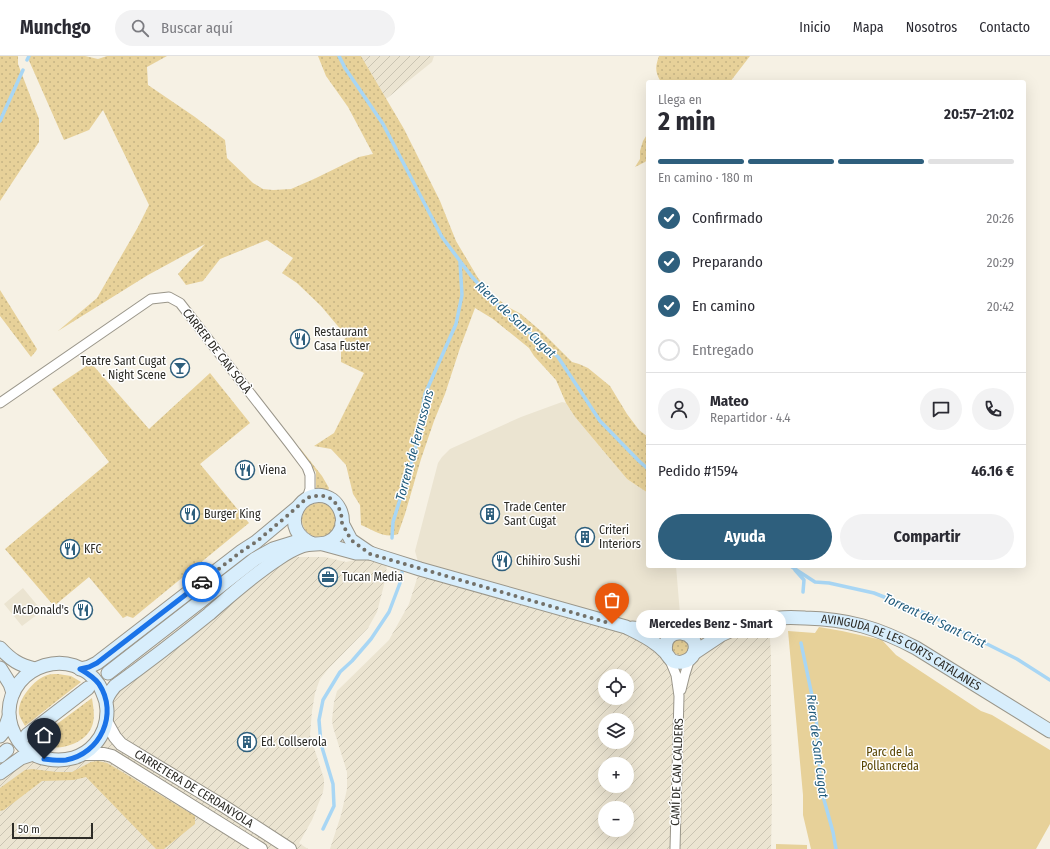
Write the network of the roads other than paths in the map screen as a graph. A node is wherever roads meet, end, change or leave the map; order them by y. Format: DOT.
graph roads {
  1 [pos="0,403"];
  2 [pos="300,507"];
  3 [pos="342,523"];
  4 [pos="313,542"];
  5 [pos="374,555"];
  6 [pos="255,559"];
  7 [pos="738,626"];
  8 [pos="626,627"];
  9 [pos="680,632"];
  10 [pos="0,648"];
  11 [pos="668,655"];
  12 [pos="692,655"];
  13 [pos="0,668"];
  14 [pos="35,669"];
  15 [pos="80,669"];
  16 [pos="108,673"];
  17 [pos="88,688"];
  18 [pos="13,693"];
  19 [pos="679,696"];
  20 [pos="106,702"];
  21 [pos="9,717"];
  22 [pos="106,721"];
  23 [pos="1050,731"];
  24 [pos="27,735"];
  25 [pos="0,736"];
  26 [pos="33,754"];
  27 [pos="83,754"];
  28 [pos="0,773"];
  29 [pos="261,849"];
  30 [pos="290,849"];
  31 [pos="675,849"];
  1 -- 2 [label="street, CARRER DE CAN SOLÀ"];
  2 -- 3 [label="main road"];
  2 -- 4 [label="main road"];
  2 -- 6 [label="main road"];
  2 -- 15 [label="main road"];
  3 -- 4 [label="main road"];
  3 -- 5 [label="main road, AVINGUDA DE LES CORTS CATALANES"];
  4 -- 5 [label="main road, AVINGUDA DE LES CORTS CATALANES"];
  4 -- 6 [label="main road"];
  4 -- 20 [label="main road"];
  5 -- 8 [label="main road, AVINGUDA DE LES CORTS CATALANES"];
  6 -- 16 [label="main road"];
  7 -- 9 [label="main road, AVINGUDA DE LES CORTS CATALANES"];
  7 -- 12 [label="main road, AVINGUDA DE LES CORTS CATALANES"];
  7 -- 23 [label="main road, AVINGUDA DE LES CORTS CATALANES"];
  8 -- 9 [label="main road, AVINGUDA DE LES CORTS CATALANES"];
  8 -- 11 [label="main road, AVINGUDA DE LES CORTS CATALANES"];
  9 -- 11 [label="main road"];
  9 -- 12 [label="main road"];
  10 -- 14 [label="main road"];
  11 -- 12 [label="main road, AVINGUDA DE LES CORTS CATALANES"];
  11 -- 19 [label="street, CAMÍ DE CAN CALDERS"];
  12 -- 19 [label="street, CAMÍ DE CAN CALDERS"];
  13 -- 18 [label="main road"];
  14 -- 15 [label="main road"];
  14 -- 18 [label="main road"];
  15 -- 20 [label="main road"];
  17 -- 24 [label="main road"];
  18 -- 21 [label="main road"];
  19 -- 31 [label="street, CAMÍ DE CAN CALDERS"];
  20 -- 22 [label="main road"];
  21 -- 25 [label="main road"];
  21 -- 26 [label="main road"];
  22 -- 27 [label="main road"];
  22 -- 30 [label="street, CARRETERA DE CERDANYOLA"];
  26 -- 27 [label="main road"];
  26 -- 28 [label="main road"];
  27 -- 29 [label="street, CARRETERA DE CERDANYOLA"];
}
